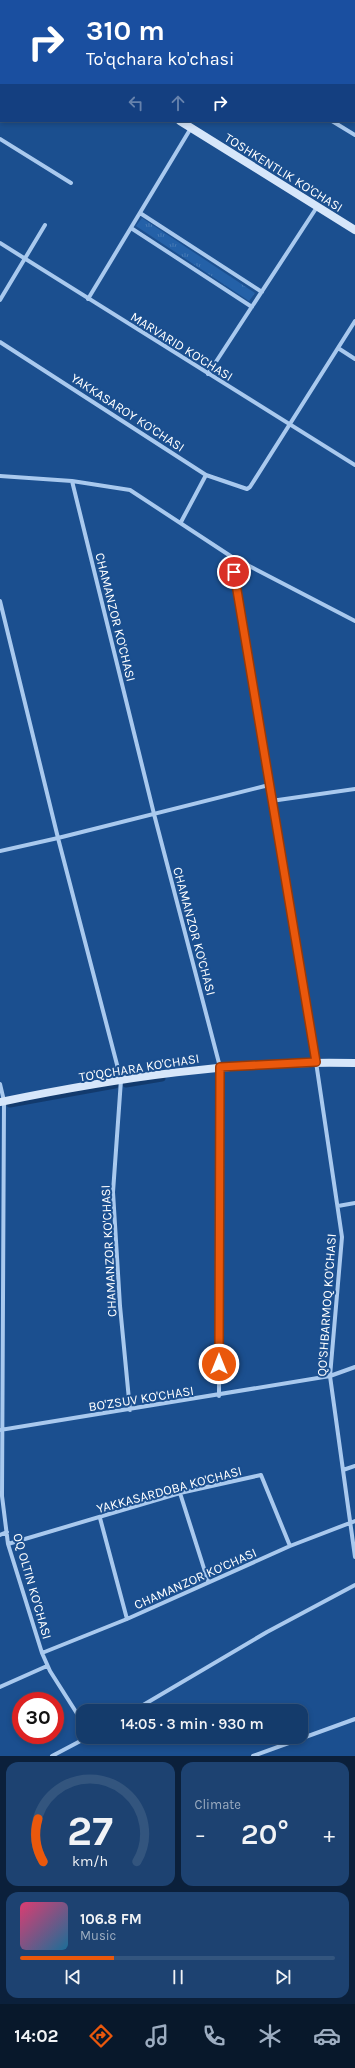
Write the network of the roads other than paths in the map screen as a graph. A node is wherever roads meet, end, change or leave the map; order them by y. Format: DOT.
graph roads {
  1 [pos="182,122"];
  2 [pos="334,122"];
  3 [pos="191,128"];
  4 [pos="355,135"];
  5 [pos="0,138"];
  6 [pos="71,183"];
  7 [pos="317,207"];
  8 [pos="140,213"];
  9 [pos="45,225"];
  10 [pos="131,228"];
  11 [pos="355,230"];
  12 [pos="0,243"];
  13 [pos="24,259"];
  14 [pos="262,292"];
  15 [pos="88,299"];
  16 [pos="0,300"];
  17 [pos="252,307"];
  18 [pos="355,321"];
  19 [pos="0,342"];
  20 [pos="338,348"];
  21 [pos="355,359"];
  22 [pos="208,374"];
  23 [pos="290,424"];
  24 [pos="355,465"];
  25 [pos="206,475"];
  26 [pos="0,476"];
  27 [pos="72,481"];
  28 [pos="181,522"];
  29 [pos="232,557"];
  30 [pos="0,601"];
  31 [pos="355,621"];
  32 [pos="269,785"];
  33 [pos="355,789"];
  34 [pos="272,801"];
  35 [pos="154,814"];
  36 [pos="58,838"];
  37 [pos="0,851"];
  38 [pos="316,1062"];
  39 [pos="355,1063"];
  40 [pos="220,1067"];
  41 [pos="121,1080"];
  42 [pos="0,1084"];
  43 [pos="2,1102"];
  44 [pos="355,1203"];
  45 [pos="338,1206"];
  46 [pos="355,1367"];
  47 [pos="330,1376"];
  48 [pos="219,1396"];
  49 [pos="130,1410"];
  50 [pos="1,1430"];
  51 [pos="355,1466"];
  52 [pos="343,1470"];
  53 [pos="180,1493"];
  54 [pos="100,1518"];
  55 [pos="353,1521"];
  56 [pos="7,1532"];
  57 [pos="0,1535"];
  58 [pos="8,1544"];
  59 [pos="290,1546"];
  60 [pos="355,1557"];
  61 [pos="208,1581"];
  62 [pos="355,1585"];
  63 [pos="127,1619"];
  64 [pos="42,1653"];
  65 [pos="48,1666"];
  66 [pos="0,1687"];
  67 [pos="145,1704"];
  68 [pos="76,1712"];
  69 [pos="355,1719"];
  70 [pos="76,1743"];
  71 [pos="52,1756"];
  72 [pos="253,1756"];
  1 -- 3 [label="street, TOSHKENTLIK KO'CHASI"];
  2 -- 4 [label="street"];
  3 -- 7 [label="street, TOSHKENTLIK KO'CHASI"];
  3 -- 8 [label="street"];
  5 -- 6 [label="street"];
  7 -- 11 [label="street, TOSHKENTLIK KO'CHASI"];
  7 -- 14 [label="street"];
  8 -- 10 [label="street"];
  8 -- 14 [label="street"];
  9 -- 13 [label="street"];
  10 -- 15 [label="street"];
  10 -- 17 [label="street"];
  12 -- 13 [label="street, MARVARID KO'CHASI"];
  13 -- 15 [label="street, MARVARID KO'CHASI"];
  13 -- 16 [label="street"];
  14 -- 17 [label="street"];
  15 -- 22 [label="street, MARVARID KO'CHASI"];
  17 -- 22 [label="street"];
  18 -- 20 [label="street"];
  19 -- 25 [label="street, YAKKASAROY KO'CHASI"];
  20 -- 21 [label="street"];
  20 -- 23 [label="street"];
  22 -- 23 [label="street, MARVARID KO'CHASI"];
  23 -- 24 [label="street, MARVARID KO'CHASI"];
  23 -- 25 [label="street, YAKKASAROY KO'CHASI"];
  25 -- 28 [label="street"];
  26 -- 27 [label="street"];
  27 -- 28 [label="street"];
  27 -- 35 [label="street, CHAMANZOR KO'CHASI"];
  28 -- 29 [label="street"];
  29 -- 31 [label="street"];
  29 -- 32 [label="street, QO'SHBARMOQ KO'CHASI"];
  30 -- 36 [label="street, CHAMANZOR KO'CHASI"];
  32 -- 34 [label="street, QO'SHBARMOQ KO'CHASI"];
  32 -- 35 [label="street"];
  33 -- 34 [label="street"];
  34 -- 38 [label="street, QO'SHBARMOQ KO'CHASI"];
  35 -- 36 [label="street"];
  35 -- 40 [label="street, CHAMANZOR KO'CHASI"];
  36 -- 37 [label="street"];
  36 -- 41 [label="street, CHAMANZOR KO'CHASI"];
  38 -- 39 [label="street, TO'QCHARA KO'CHASI"];
  38 -- 40 [label="street, TO'QCHARA KO'CHASI"];
  38 -- 45 [label="street, QO'SHBARMOQ KO'CHASI"];
  40 -- 41 [label="street, TO'QCHARA KO'CHASI"];
  40 -- 48 [label="street, CHAMANZOR KO'CHASI"];
  41 -- 43 [label="street, TO'QCHARA KO'CHASI"];
  41 -- 49 [label="street, CHAMANZOR KO'CHASI"];
  42 -- 43 [label="street, OQ OLTIN KO'CHASI"];
  43 -- 50 [label="street, OQ OLTIN KO'CHASI"];
  44 -- 45 [label="street"];
  45 -- 47 [label="street, QO'SHBARMOQ KO'CHASI"];
  46 -- 47 [label="street, BO'ZSUV KO'CHASI"];
  47 -- 48 [label="street, BO'ZSUV KO'CHASI"];
  47 -- 52 [label="street, QO'SHBARMOQ KO'CHASI"];
  48 -- 49 [label="street, BO'ZSUV KO'CHASI"];
  49 -- 50 [label="street, BO'ZSUV KO'CHASI"];
  50 -- 56 [label="street, OQ OLTIN KO'CHASI"];
  51 -- 52 [label="street"];
  52 -- 55 [label="street, QO'SHBARMOQ KO'CHASI"];
  53 -- 54 [label="street, YAKKASARDOBA KO'CHASI"];
  53 -- 59 [label="street, YAKKASARDOBA KO'CHASI"];
  53 -- 61 [label="street"];
  54 -- 58 [label="street, YAKKASARDOBA KO'CHASI"];
  54 -- 63 [label="street"];
  55 -- 59 [label="street, CHAMANZOR KO'CHASI"];
  55 -- 60 [label="street, QO'SHBARMOQ KO'CHASI"];
  56 -- 57 [label="street"];
  56 -- 58 [label="street, OQ OLTIN KO'CHASI"];
  58 -- 64 [label="street, OQ OLTIN KO'CHASI"];
  59 -- 61 [label="street, CHAMANZOR KO'CHASI"];
  61 -- 63 [label="street, CHAMANZOR KO'CHASI"];
  62 -- 67 [label="street"];
  63 -- 64 [label="street, CHAMANZOR KO'CHASI"];
  64 -- 65 [label="street, OQ OLTIN KO'CHASI"];
  65 -- 66 [label="street"];
  65 -- 68 [label="street, OQ OLTIN KO'CHASI"];
  69 -- 72 [label="street"];
  70 -- 71 [label="street"];
}
